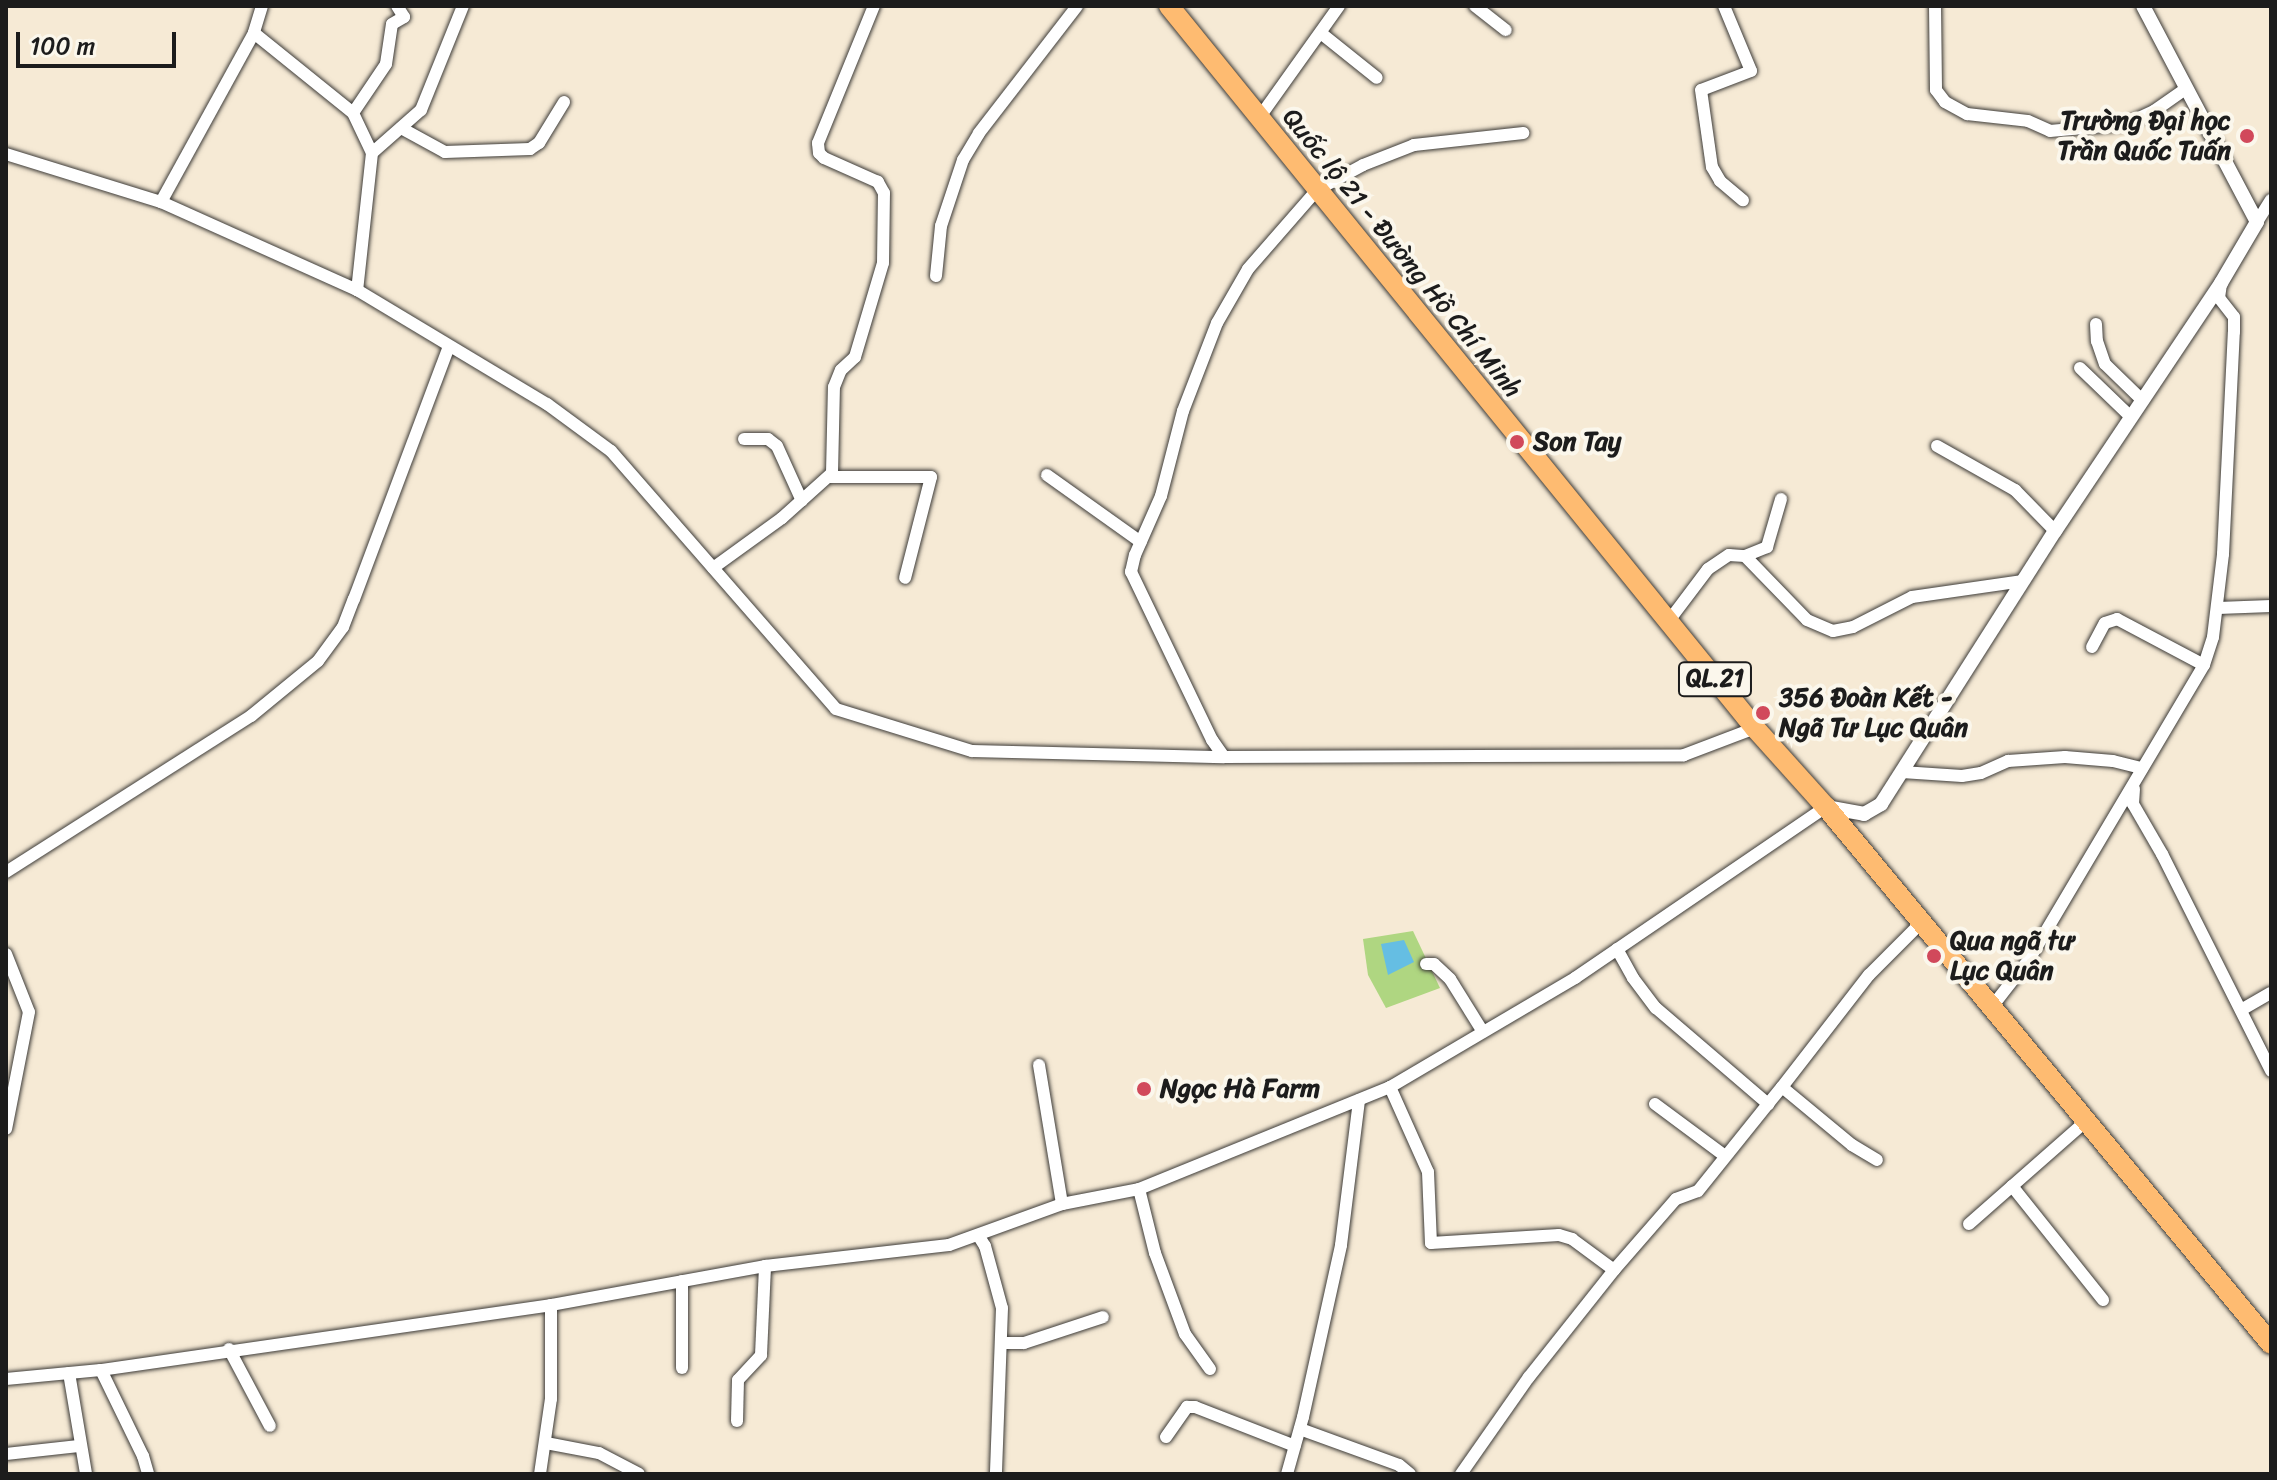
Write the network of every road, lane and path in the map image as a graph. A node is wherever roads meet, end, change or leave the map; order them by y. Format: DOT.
graph roads {
  1 [pos="261,6"];
  2 [pos="397,6"];
  3 [pos="463,6"];
  4 [pos="874,6"];
  5 [pos="1077,6"];
  6 [pos="1169,6"];
  7 [pos="1339,6"];
  8 [pos="1475,6"];
  9 [pos="1724,6"];
  10 [pos="1935,6"];
  11 [pos="2143,6"];
  12 [pos="1506,30"];
  13 [pos="254,33"];
  14 [pos="1322,34"];
  15 [pos="1377,78"];
  16 [pos="2186,89"];
  17 [pos="564,102"];
  18 [pos="353,113"];
  19 [pos="1259,118"];
  20 [pos="401,128"];
  21 [pos="1523,133"];
  22 [pos="372,153"];
  23 [pos="6,154"];
  24 [pos="1317,190"];
  25 [pos="1743,200"];
  26 [pos="2271,200"];
  27 [pos="161,202"];
  28 [pos="2257,222"];
  29 [pos="936,276"];
  30 [pos="2221,283"];
  31 [pos="357,290"];
  32 [pos="2096,324"];
  33 [pos="449,346"];
  34 [pos="2080,368"];
  35 [pos="2142,400"];
  36 [pos="2131,417"];
  37 [pos="744,439"];
  38 [pos="1937,446"];
  39 [pos="1047,475"];
  40 [pos="830,477"];
  41 [pos="1781,499"];
  42 [pos="802,501"];
  43 [pos="2055,531"];
  44 [pos="1141,542"];
  45 [pos="1745,556"];
  46 [pos="713,568"];
  47 [pos="905,578"];
  48 [pos="2023,581"];
  49 [pos="2271,606"];
  50 [pos="2218,608"];
  51 [pos="1668,622"];
  52 [pos="2092,647"];
  53 [pos="2204,665"];
  54 [pos="1755,728"];
  55 [pos="1224,757"];
  56 [pos="2142,768"];
  57 [pos="1902,772"];
  58 [pos="2135,781"];
  59 [pos="1826,807"];
  60 [pos="6,872"];
  61 [pos="1920,924"];
  62 [pos="1617,949"];
  63 [pos="6,954"];
  64 [pos="1426,964"];
  65 [pos="2271,993"];
  66 [pos="1991,1008"];
  67 [pos="2241,1010"];
  68 [pos="1483,1032"];
  69 [pos="1039,1065"];
  70 [pos="2271,1071"];
  71 [pos="1390,1087"];
  72 [pos="1782,1087"];
  73 [pos="1359,1100"];
  74 [pos="1655,1104"];
  75 [pos="1768,1104"];
  76 [pos="2085,1122"];
  77 [pos="6,1129"];
  78 [pos="1725,1156"];
  79 [pos="1877,1160"];
  80 [pos="2012,1186"];
  81 [pos="1139,1189"];
  82 [pos="1062,1204"];
  83 [pos="1969,1224"];
  84 [pos="978,1235"];
  85 [pos="765,1266"];
  86 [pos="1614,1270"];
  87 [pos="682,1281"];
  88 [pos="2103,1300"];
  89 [pos="551,1305"];
  90 [pos="1103,1317"];
  91 [pos="1001,1343"];
  92 [pos="2271,1344"];
  93 [pos="229,1349"];
  94 [pos="682,1368"];
  95 [pos="1210,1369"];
  96 [pos="101,1370"];
  97 [pos="69,1373"];
  98 [pos="6,1379"];
  99 [pos="737,1421"];
  100 [pos="270,1426"];
  101 [pos="1300,1429"];
  102 [pos="1166,1437"];
  103 [pos="546,1443"];
  104 [pos="79,1446"];
  105 [pos="1295,1446"];
  106 [pos="6,1454"];
  107 [pos="86,1474"];
  108 [pos="148,1474"];
  109 [pos="540,1474"];
  110 [pos="639,1474"];
  111 [pos="996,1474"];
  112 [pos="1287,1474"];
  113 [pos="1410,1474"];
  114 [pos="1461,1474"];
  1 -- 13 [label="street"];
  2 -- 18 [label="street"];
  3 -- 20 [label="street"];
  4 -- 40 [label="street"];
  5 -- 29 [label="street"];
  6 -- 19 [label="highway, Quốc lộ 21 - Đường Hồ Chí Minh / QL.21"];
  7 -- 14 [label="street"];
  8 -- 12 [label="street"];
  9 -- 25 [label="street"];
  10 -- 16 [label="street"];
  11 -- 16 [label="street"];
  13 -- 18 [label="street"];
  13 -- 27 [label="street"];
  14 -- 15 [label="street"];
  14 -- 19 [label="street"];
  16 -- 28 [label="street"];
  17 -- 20 [label="street"];
  18 -- 22 [label="street"];
  19 -- 24 [label="highway, Quốc lộ 21 - Đường Hồ Chí Minh / QL.21"];
  20 -- 22 [label="street"];
  21 -- 24 [label="street"];
  22 -- 31 [label="street"];
  23 -- 27 [label="street"];
  24 -- 44 [label="street"];
  24 -- 51 [label="highway, Quốc lộ 21 - Đường Hồ Chí Minh / QL.21"];
  26 -- 28 [label="street"];
  27 -- 31 [label="street"];
  28 -- 30 [label="street"];
  30 -- 35 [label="street"];
  30 -- 50 [label="street"];
  31 -- 33 [label="street"];
  32 -- 35 [label="street"];
  33 -- 46 [label="street"];
  33 -- 60 [label="street"];
  34 -- 36 [label="street"];
  35 -- 36 [label="street"];
  36 -- 43 [label="street"];
  37 -- 42 [label="street"];
  38 -- 43 [label="street"];
  39 -- 44 [label="street"];
  40 -- 42 [label="street"];
  40 -- 47 [label="street"];
  41 -- 45 [label="street"];
  42 -- 46 [label="street"];
  43 -- 48 [label="street"];
  44 -- 55 [label="street"];
  45 -- 48 [label="street"];
  45 -- 51 [label="street"];
  46 -- 55 [label="street"];
  48 -- 57 [label="street"];
  49 -- 50 [label="street"];
  50 -- 53 [label="street"];
  51 -- 54 [label="highway, Quốc lộ 21 - Đường Hồ Chí Minh / QL.21"];
  52 -- 53 [label="street"];
  53 -- 56 [label="street"];
  54 -- 55 [label="street"];
  54 -- 59 [label="highway, Quốc lộ 21 - Đường Hồ Chí Minh / QL.21"];
  56 -- 57 [label="street"];
  56 -- 58 [label="street"];
  57 -- 59 [label="street"];
  58 -- 66 [label="street"];
  58 -- 67 [label="street"];
  59 -- 61 [label="highway, Quốc lộ 21 - Đường Hồ Chí Minh / QL.21"];
  59 -- 62 [label="street"];
  61 -- 66 [label="highway, Quốc lộ 21 - Đường Hồ Chí Minh / QL.21"];
  61 -- 72 [label="street"];
  62 -- 68 [label="street"];
  62 -- 75 [label="street"];
  63 -- 77 [label="street"];
  64 -- 68 [label="street"];
  65 -- 67 [label="street"];
  66 -- 76 [label="highway, Quốc lộ 21 - Đường Hồ Chí Minh / QL.21"];
  67 -- 70 [label="street"];
  68 -- 71 [label="street"];
  69 -- 82 [label="street"];
  71 -- 73 [label="street"];
  71 -- 86 [label="street"];
  72 -- 75 [label="street"];
  72 -- 79 [label="street"];
  73 -- 81 [label="street"];
  73 -- 101 [label="street"];
  74 -- 78 [label="street"];
  75 -- 78 [label="street"];
  76 -- 80 [label="street"];
  76 -- 92 [label="highway, Quốc lộ 21 - Đường Hồ Chí Minh / QL.21"];
  78 -- 86 [label="street"];
  80 -- 83 [label="street"];
  80 -- 88 [label="street"];
  81 -- 82 [label="street"];
  81 -- 95 [label="street"];
  82 -- 84 [label="street"];
  84 -- 85 [label="street"];
  84 -- 91 [label="street"];
  85 -- 87 [label="street"];
  85 -- 99 [label="street"];
  86 -- 114 [label="street"];
  87 -- 89 [label="street"];
  87 -- 94 [label="street"];
  89 -- 93 [label="street"];
  89 -- 103 [label="street"];
  90 -- 91 [label="street"];
  91 -- 111 [label="street"];
  93 -- 96 [label="street"];
  93 -- 100 [label="street"];
  96 -- 97 [label="street"];
  96 -- 108 [label="street"];
  97 -- 98 [label="street"];
  97 -- 104 [label="street"];
  101 -- 105 [label="street"];
  101 -- 113 [label="street"];
  102 -- 105 [label="street"];
  103 -- 109 [label="street"];
  103 -- 110 [label="street"];
  104 -- 106 [label="street"];
  104 -- 107 [label="street"];
  105 -- 112 [label="street"];
}
